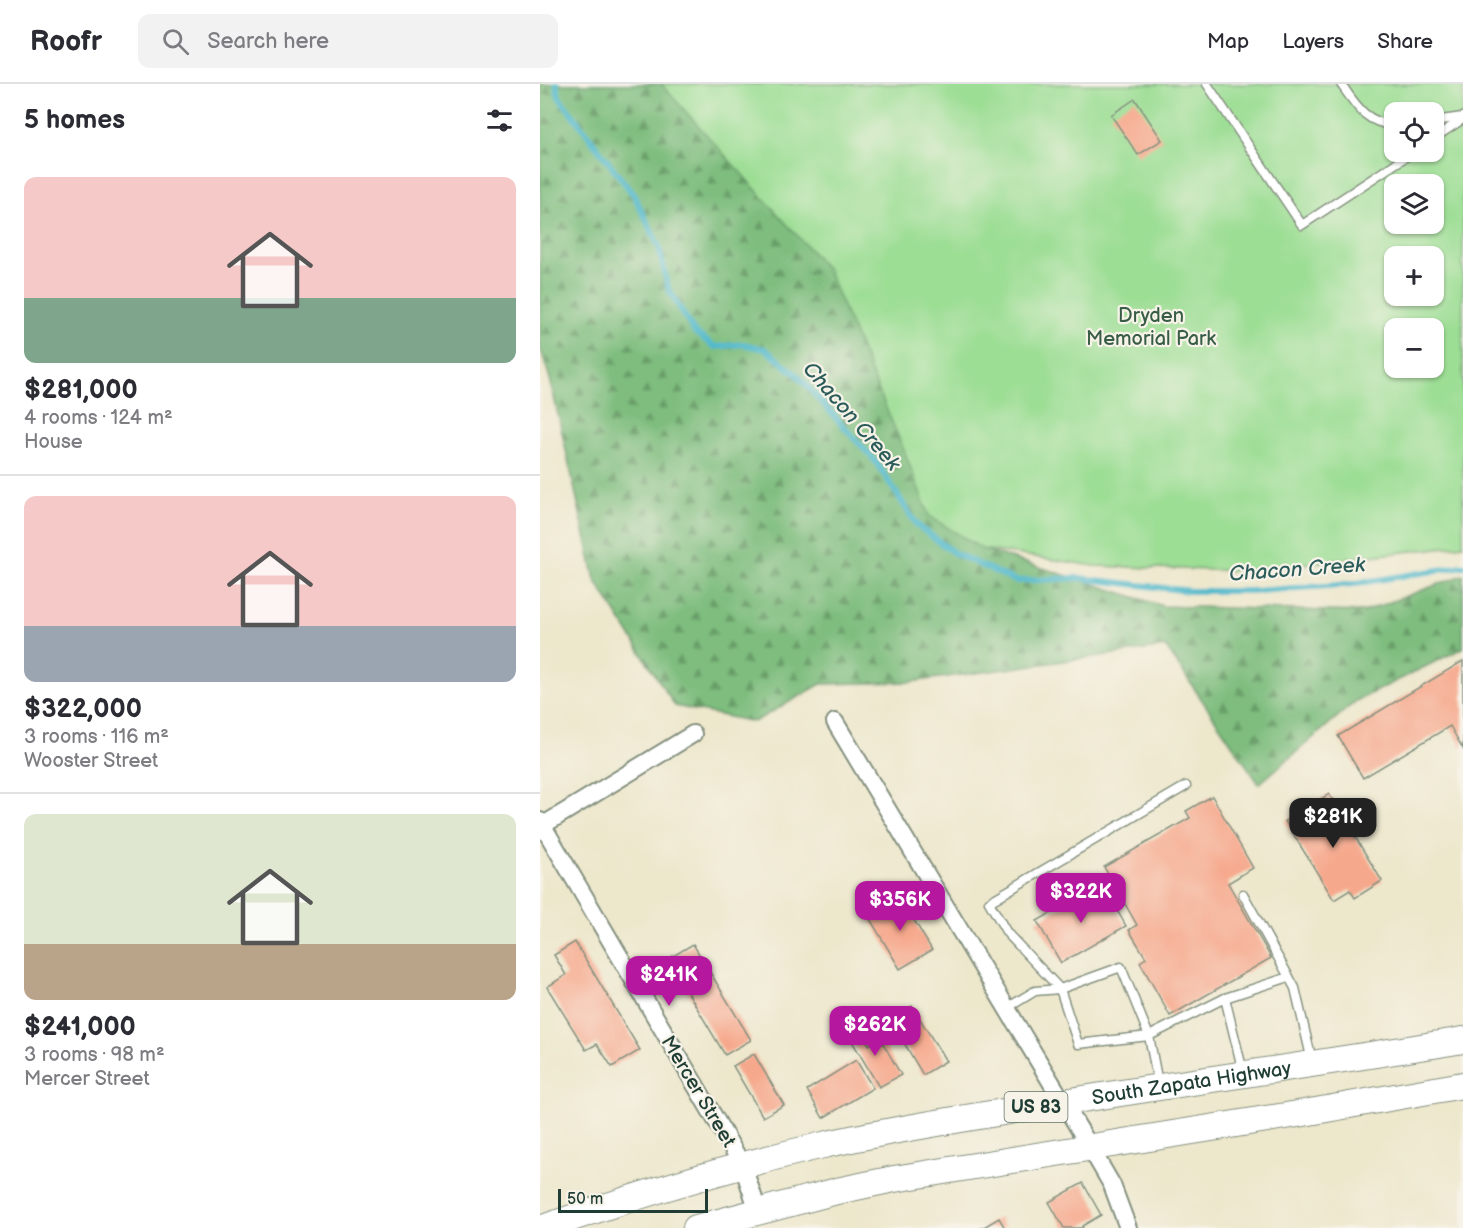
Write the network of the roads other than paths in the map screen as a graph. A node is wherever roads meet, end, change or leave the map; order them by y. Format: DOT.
graph roads {
  1 [pos="1208,84"];
  2 [pos="1341,84"];
  3 [pos="1463,118"];
  4 [pos="1444,120"];
  5 [pos="1384,124"];
  6 [pos="1444,131"];
  7 [pos="1398,162"];
  8 [pos="835,722"];
  9 [pos="693,734"];
  10 [pos="1186,786"];
  11 [pos="541,824"];
  12 [pos="1243,894"];
  13 [pos="1289,977"];
  14 [pos="1060,989"];
  15 [pos="1224,998"];
  16 [pos="1007,1008"];
  17 [pos="1149,1036"];
  18 [pos="1463,1040"];
  19 [pos="1313,1065"];
  20 [pos="1244,1075"];
  21 [pos="1463,1084"];
  22 [pos="1159,1088"];
  23 [pos="1063,1102"];
  24 [pos="1090,1147"];
  25 [pos="743,1166"];
  26 [pos="760,1215"];
  27 [pos="543,1228"];
  28 [pos="696,1228"];
  29 [pos="1128,1228"];
  1 -- 7 [label="lane"];
  2 -- 5 [label="lane"];
  3 -- 4 [label="lane"];
  3 -- 6 [label="lane"];
  8 -- 16 [label="street"];
  9 -- 11 [label="street"];
  10 -- 14 [label="lane"];
  11 -- 25 [label="street, Mercer Street"];
  12 -- 13 [label="lane"];
  13 -- 15 [label="lane"];
  13 -- 19 [label="lane"];
  14 -- 16 [label="lane"];
  14 -- 17 [label="lane"];
  14 -- 17 [label="lane"];
  15 -- 17 [label="lane"];
  15 -- 20 [label="lane"];
  16 -- 23 [label="street"];
  17 -- 22 [label="lane"];
  18 -- 19 [label="main road, South Zapata Highway / US 83"];
  19 -- 20 [label="main road, South Zapata Highway / US 83"];
  20 -- 22 [label="main road, South Zapata Highway / US 83"];
  21 -- 24 [label="main road, US 83"];
  22 -- 23 [label="main road, South Zapata Highway / US 83"];
  23 -- 24 [label="street"];
  23 -- 25 [label="main road, South Zapata Highway / US 83"];
  24 -- 26 [label="main road, US 83"];
  24 -- 29 [label="street"];
  25 -- 26 [label="street, Mercer Street"];
  25 -- 27 [label="main road, US 83"];
  26 -- 28 [label="main road, US 83"];
}
